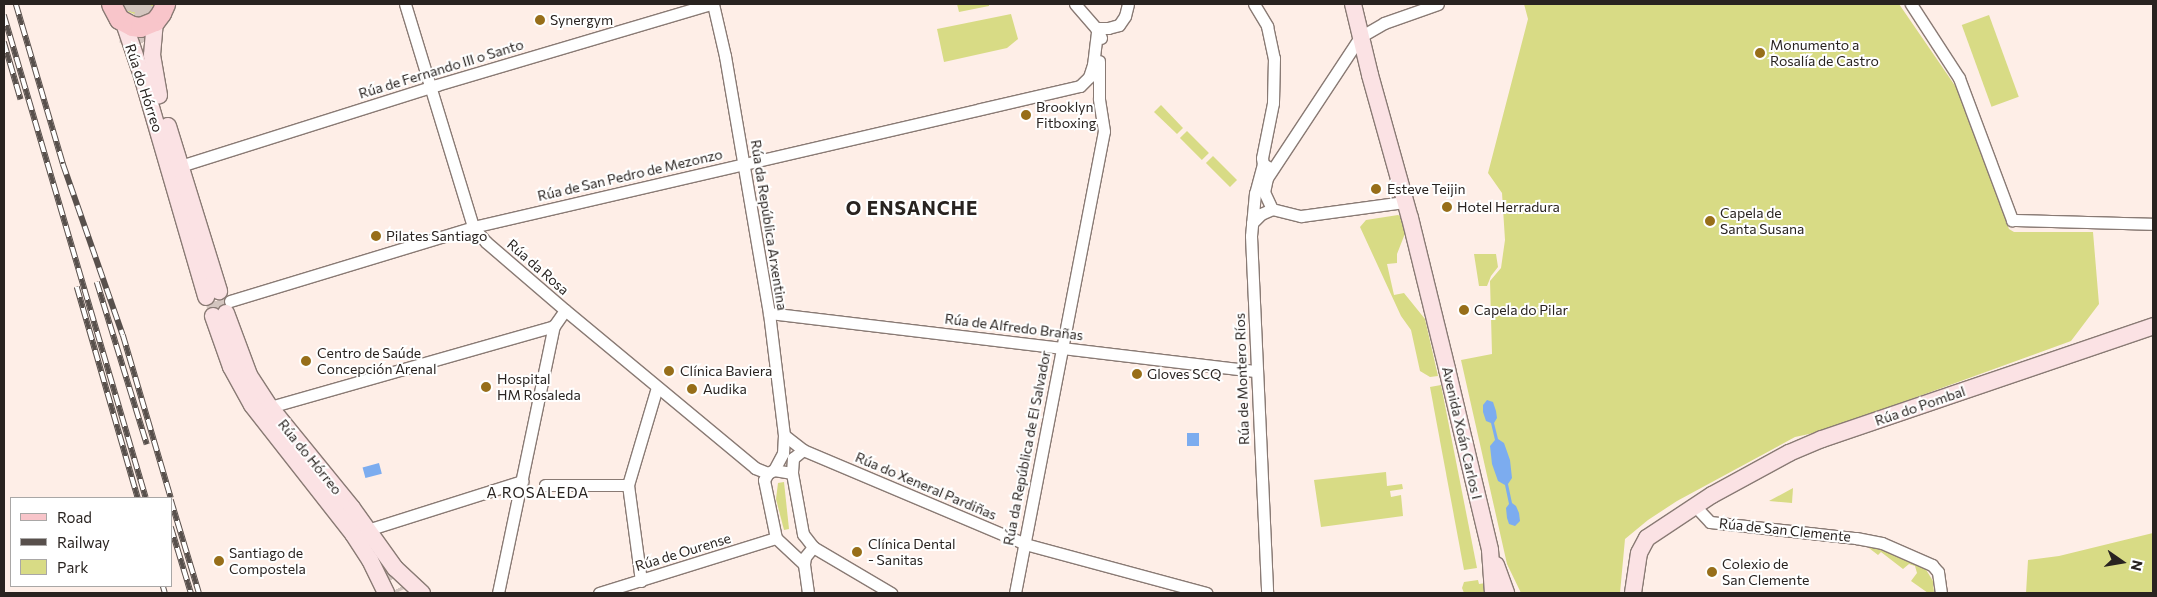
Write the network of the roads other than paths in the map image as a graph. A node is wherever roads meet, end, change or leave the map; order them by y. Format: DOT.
graph roads {
  1 [pos="94,4"];
  2 [pos="165,4"];
  3 [pos="405,4"];
  4 [pos="712,4"];
  5 [pos="1075,4"];
  6 [pos="1128,4"];
  7 [pos="1254,4"];
  8 [pos="1353,4"];
  9 [pos="1438,4"];
  10 [pos="1911,4"];
  11 [pos="117,14"];
  12 [pos="155,21"];
  13 [pos="1097,30"];
  14 [pos="1360,37"];
  15 [pos="429,88"];
  16 [pos="744,164"];
  17 [pos="180,166"];
  18 [pos="1268,166"];
  19 [pos="1404,202"];
  20 [pos="1272,209"];
  21 [pos="1252,223"];
  22 [pos="2153,224"];
  23 [pos="473,227"];
  24 [pos="219,304"];
  25 [pos="565,310"];
  26 [pos="768,312"];
  27 [pos="554,326"];
  28 [pos="2153,326"];
  29 [pos="1061,347"];
  30 [pos="1256,371"];
  31 [pos="657,387"];
  32 [pos="270,408"];
  33 [pos="784,435"];
  34 [pos="803,450"];
  35 [pos="771,472"];
  36 [pos="792,473"];
  37 [pos="522,482"];
  38 [pos="628,485"];
  39 [pos="545,486"];
  40 [pos="1695,506"];
  41 [pos="368,530"];
  42 [pos="776,538"];
  43 [pos="1025,544"];
  44 [pos="813,547"];
  45 [pos="1490,550"];
  46 [pos="804,564"];
  47 [pos="1492,573"];
  48 [pos="641,581"];
  49 [pos="419,590"];
  50 [pos="1504,591"];
  51 [pos="386,593"];
  52 [pos="391,593"];
  53 [pos="498,593"];
  54 [pos="599,593"];
  55 [pos="808,593"];
  56 [pos="891,593"];
  57 [pos="1015,593"];
  58 [pos="1206,593"];
  59 [pos="1267,593"];
  60 [pos="1488,593"];
  61 [pos="1633,593"];
  62 [pos="1941,593"];
  1 -- 11 [label="main road"];
  2 -- 12 [label="main road"];
  3 -- 15 [label="street, Rúa da Rosa"];
  4 -- 15 [label="street, Rúa de Fernando III o Santo"];
  4 -- 16 [label="street, Rúa da República Arxentina"];
  5 -- 13 [label="street"];
  6 -- 13 [label="street"];
  7 -- 18 [label="street"];
  8 -- 14 [label="street, Avenida Xoán Carlos I"];
  9 -- 14 [label="street"];
  10 -- 22 [label="street"];
  11 -- 12 [label="main road"];
  11 -- 24 [label="street, Rúa do Hórreo"];
  12 -- 17 [label="street, Rúa do Hórreo"];
  13 -- 16 [label="street, Rúa de San Pedro de Mezonzo"];
  13 -- 29 [label="street, Rúa da República de El Salvador"];
  14 -- 18 [label="street, Rúa de Montero Ríos"];
  14 -- 19 [label="street, Avenida Xoán Carlos I"];
  15 -- 17 [label="street, Rúa de Fernando III o Santo"];
  15 -- 23 [label="street, Rúa da Rosa"];
  16 -- 23 [label="street, Rúa de San Pedro de Mezonzo"];
  16 -- 26 [label="street, Rúa da República Arxentina"];
  17 -- 24 [label="street, Rúa do Hórreo"];
  18 -- 20 [label="street"];
  18 -- 21 [label="street, Rúa de Montero Ríos"];
  19 -- 20 [label="street"];
  19 -- 45 [label="street, Avenida Xoán Carlos I"];
  20 -- 21 [label="street"];
  21 -- 30 [label="street, Rúa de Montero Ríos"];
  23 -- 24 [label="street, Rúa de San Pedro de Mezonzo"];
  23 -- 25 [label="street, Rúa da Rosa"];
  24 -- 32 [label="street, Rúa do Hórreo"];
  24 -- 51 [label="street, Rúa do Hórreo"];
  25 -- 27 [label="street"];
  25 -- 31 [label="street, Rúa da Rosa"];
  26 -- 29 [label="street, Rúa de Alfredo Brañas"];
  26 -- 33 [label="street, Rúa da República Arxentina"];
  27 -- 32 [label="street"];
  27 -- 37 [label="street"];
  28 -- 40 [label="street, Rúa do Pombal"];
  29 -- 30 [label="street, Rúa de Alfredo Brañas"];
  29 -- 43 [label="street, Rúa da República de El Salvador"];
  30 -- 59 [label="street, Rúa de Montero Ríos"];
  31 -- 35 [label="street, Rúa da Rosa"];
  31 -- 38 [label="street"];
  32 -- 41 [label="street, Rúa do Hórreo"];
  33 -- 34 [label="street, Rúa do Xeneral Pardiñas"];
  33 -- 35 [label="street, Rúa da República Arxentina"];
  34 -- 36 [label="street"];
  34 -- 43 [label="street, Rúa do Xeneral Pardiñas"];
  35 -- 36 [label="street"];
  35 -- 42 [label="street"];
  36 -- 44 [label="street"];
  37 -- 41 [label="street"];
  37 -- 53 [label="street"];
  38 -- 39 [label="street"];
  38 -- 48 [label="street"];
  40 -- 61 [label="street"];
  40 -- 62 [label="street, Rúa de San Clemente"];
  41 -- 49 [label="street, Rúa do Hórreo"];
  42 -- 46 [label="street"];
  42 -- 48 [label="street, Rúa de Ourense"];
  43 -- 57 [label="street, Rúa da República de El Salvador"];
  43 -- 58 [label="street, Rúa do Xeneral Pardiñas"];
  44 -- 46 [label="street"];
  44 -- 56 [label="street"];
  45 -- 47 [label="street"];
  45 -- 50 [label="street"];
  46 -- 55 [label="street"];
  47 -- 50 [label="street"];
  47 -- 60 [label="street"];
  48 -- 54 [label="street, Rúa de Ourense"];
  49 -- 52 [label="street"];
}
